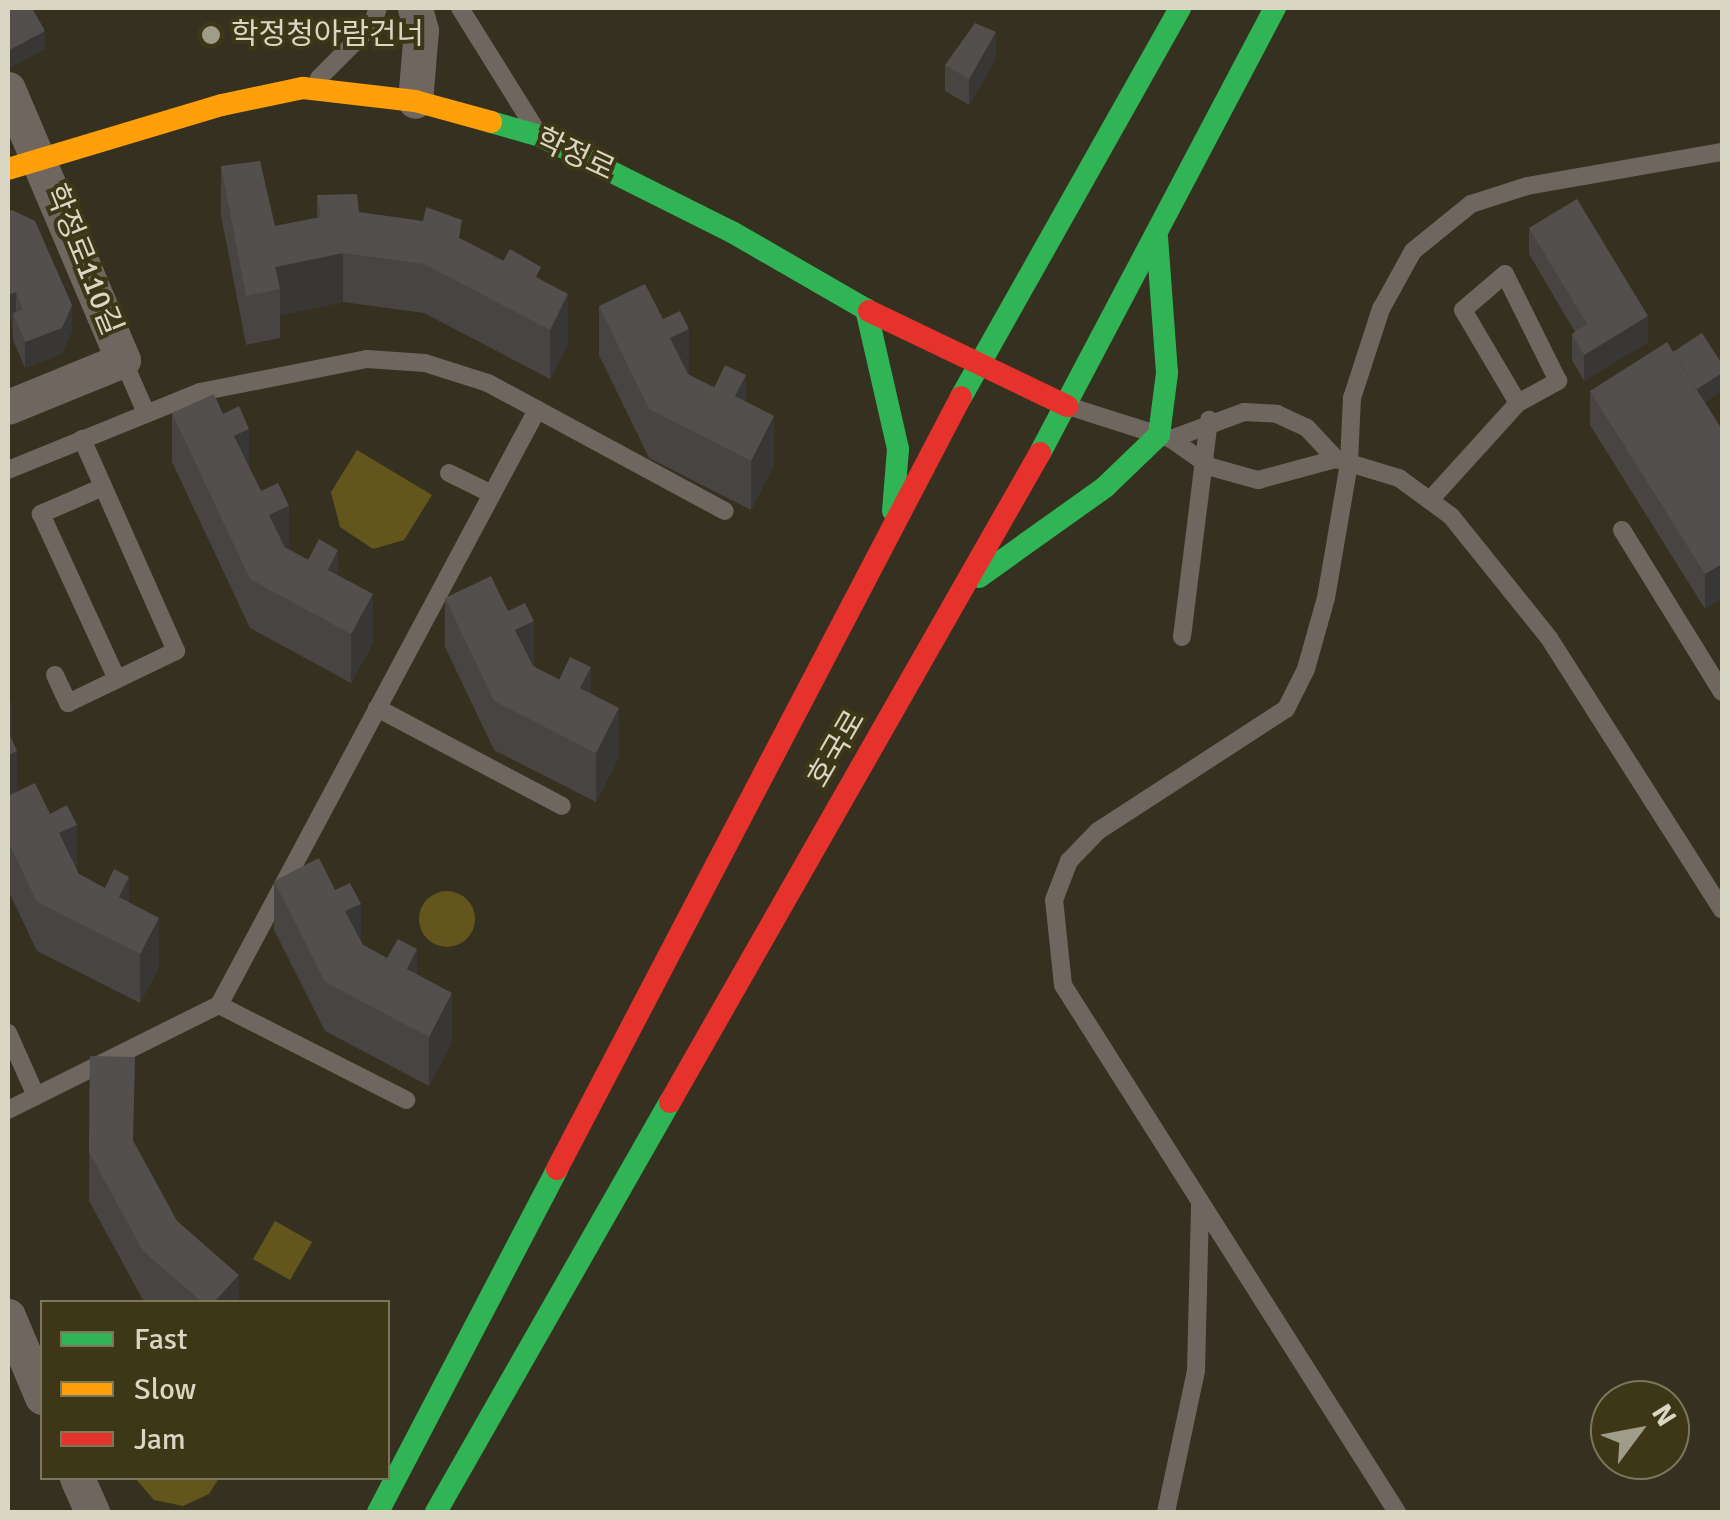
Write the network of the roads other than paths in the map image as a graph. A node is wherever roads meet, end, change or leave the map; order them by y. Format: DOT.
graph roads {
  1 [pos="378,8"];
  2 [pos="415,8"];
  3 [pos="460,8"];
  4 [pos="1180,8"];
  5 [pos="1274,8"];
  6 [pos="303,88"];
  7 [pos="8,89"];
  8 [pos="415,101"];
  9 [pos="540,136"];
  10 [pos="1722,152"];
  11 [pos="40,155"];
  12 [pos="8,169"];
  13 [pos="1157,234"];
  14 [pos="866,309"];
  15 [pos="123,360"];
  16 [pos="978,364"];
  17 [pos="1518,403"];
  18 [pos="1067,406"];
  19 [pos="8,407"];
  20 [pos="536,410"];
  21 [pos="146,413"];
  22 [pos="1209,420"];
  23 [pos="1165,437"];
  24 [pos="82,440"];
  25 [pos="1201,461"];
  26 [pos="1342,461"];
  27 [pos="8,470"];
  28 [pos="448,473"];
  29 [pos="103,487"];
  30 [pos="492,494"];
  31 [pos="1430,500"];
  32 [pos="725,510"];
  33 [pos="1622,530"];
  34 [pos="877,562"];
  35 [pos="963,588"];
  36 [pos="1182,637"];
  37 [pos="55,676"];
  38 [pos="117,679"];
  39 [pos="1722,692"];
  40 [pos="377,708"];
  41 [pos="562,806"];
  42 [pos="1722,910"];
  43 [pos="218,1004"];
  44 [pos="8,1033"];
  45 [pos="36,1096"];
  46 [pos="406,1100"];
  47 [pos="8,1110"];
  48 [pos="1200,1202"];
  49 [pos="8,1316"];
  50 [pos="40,1393"];
  51 [pos="78,1480"];
  52 [pos="92,1512"];
  53 [pos="378,1512"];
  54 [pos="436,1512"];
  55 [pos="1166,1512"];
  56 [pos="1398,1512"];
  1 -- 6 [label="lane"];
  2 -- 8 [label="street"];
  3 -- 9 [label="lane"];
  4 -- 16 [label="main road, 호국로"];
  5 -- 13 [label="main road, 호국로"];
  6 -- 8 [label="main road, 학정로"];
  6 -- 11 [label="main road, 학정로"];
  7 -- 11 [label="street"];
  8 -- 9 [label="main road, 학정로"];
  9 -- 14 [label="main road, 학정로"];
  10 -- 26 [label="lane"];
  11 -- 12 [label="main road, 학정로"];
  11 -- 15 [label="street, 학정로110길"];
  13 -- 18 [label="main road, 호국로"];
  13 -- 23 [label="main road"];
  14 -- 16 [label="main road, 학정로"];
  14 -- 34 [label="main road"];
  15 -- 19 [label="street, 학정로110길"];
  15 -- 21 [label="lane"];
  16 -- 18 [label="main road, 학정로"];
  16 -- 34 [label="main road, 호국로"];
  17 -- 17 [label="lane"];
  17 -- 31 [label="lane"];
  18 -- 23 [label="lane"];
  18 -- 35 [label="main road, 호국로"];
  20 -- 21 [label="lane"];
  20 -- 30 [label="lane"];
  20 -- 32 [label="lane"];
  21 -- 24 [label="lane"];
  22 -- 23 [label="lane"];
  22 -- 25 [label="lane"];
  22 -- 26 [label="lane"];
  23 -- 25 [label="lane"];
  23 -- 35 [label="main road"];
  24 -- 27 [label="lane"];
  24 -- 29 [label="lane"];
  25 -- 26 [label="lane"];
  25 -- 36 [label="lane"];
  26 -- 31 [label="lane"];
  26 -- 48 [label="lane"];
  28 -- 30 [label="lane"];
  29 -- 38 [label="lane"];
  29 -- 38 [label="lane"];
  30 -- 40 [label="lane"];
  31 -- 42 [label="lane"];
  33 -- 39 [label="lane"];
  34 -- 53 [label="main road, 호국로"];
  35 -- 54 [label="main road, 호국로"];
  37 -- 38 [label="lane"];
  40 -- 41 [label="lane"];
  40 -- 43 [label="lane"];
  43 -- 45 [label="lane"];
  43 -- 46 [label="lane"];
  44 -- 45 [label="lane"];
  45 -- 47 [label="lane"];
  48 -- 55 [label="lane"];
  48 -- 56 [label="lane"];
  49 -- 50 [label="street"];
  51 -- 52 [label="street"];
}
